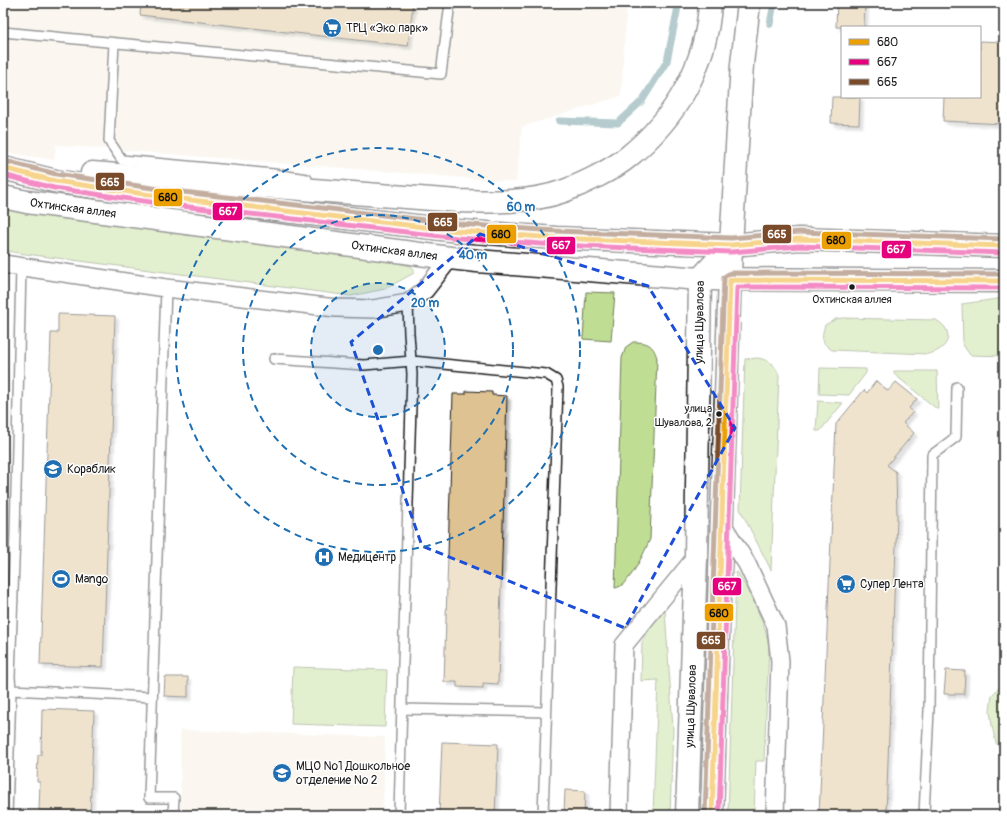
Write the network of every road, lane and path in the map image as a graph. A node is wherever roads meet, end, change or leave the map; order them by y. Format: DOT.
graph roads {
  1 [pos="450,3"];
  2 [pos="710,3"];
  3 [pos="749,3"];
  4 [pos="3,32"];
  5 [pos="114,43"];
  6 [pos="3,164"];
  7 [pos="3,168"];
  8 [pos="3,197"];
  9 [pos="430,198"];
  10 [pos="731,244"];
  11 [pos="1004,246"];
  12 [pos="450,258"];
  13 [pos="3,264"];
  14 [pos="21,266"];
  15 [pos="700,279"];
  16 [pos="730,280"];
  17 [pos="1004,281"];
  18 [pos="166,288"];
  19 [pos="408,303"];
  20 [pos="274,358"];
  21 [pos="412,361"];
  22 [pos="958,387"];
  23 [pos="721,522"];
  24 [pos="696,557"];
  25 [pos="3,601"];
  26 [pos="13,601"];
  27 [pos="11,690"];
  28 [pos="152,697"];
  29 [pos="402,709"];
  30 [pos="546,712"];
  31 [pos="6,732"];
  32 [pos="7,815"];
  33 [pos="173,815"];
  34 [pos="399,815"];
  35 [pos="543,815"];
  36 [pos="619,815"];
  37 [pos="687,815"];
  38 [pos="712,815"];
  39 [pos="775,815"];
  40 [pos="924,815"];
  1 -- 5 [label="lane"];
  2 -- 9 [label="street"];
  3 -- 10 [label="street"];
  4 -- 5 [label="lane"];
  5 -- 9 [label="lane"];
  6 -- 9 [label="street"];
  7 -- 10 [label="street, Охтинская аллея"];
  8 -- 12 [label="street, Охтинская аллея"];
  10 -- 11 [label="street, Охтинская аллея"];
  10 -- 15 [label="street, улица Шувалова"];
  10 -- 16 [label="street, улица Шувалова"];
  12 -- 15 [label="street, Охтинская аллея"];
  12 -- 19 [label="street"];
  13 -- 14 [label="street"];
  14 -- 18 [label="street"];
  14 -- 26 [label="lane"];
  15 -- 16 [label="street, Охтинская аллея"];
  15 -- 24 [label="street, улица Шувалова"];
  16 -- 17 [label="street, Охтинская аллея"];
  16 -- 23 [label="street, улица Шувалова"];
  18 -- 19 [label="street"];
  18 -- 28 [label="lane"];
  19 -- 21 [label="lane"];
  20 -- 21 [label="lane"];
  21 -- 29 [label="lane"];
  21 -- 30 [label="lane"];
  22 -- 40 [label="lane"];
  23 -- 38 [label="street, улица Шувалова"];
  23 -- 39 [label="street"];
  24 -- 36 [label="street"];
  24 -- 37 [label="street, улица Шувалова"];
  25 -- 26 [label="lane"];
  26 -- 27 [label="lane"];
  27 -- 28 [label="lane"];
  27 -- 31 [label="lane"];
  28 -- 33 [label="lane"];
  29 -- 30 [label="lane"];
  29 -- 34 [label="lane"];
  30 -- 35 [label="lane"];
  31 -- 32 [label="lane"];
}
